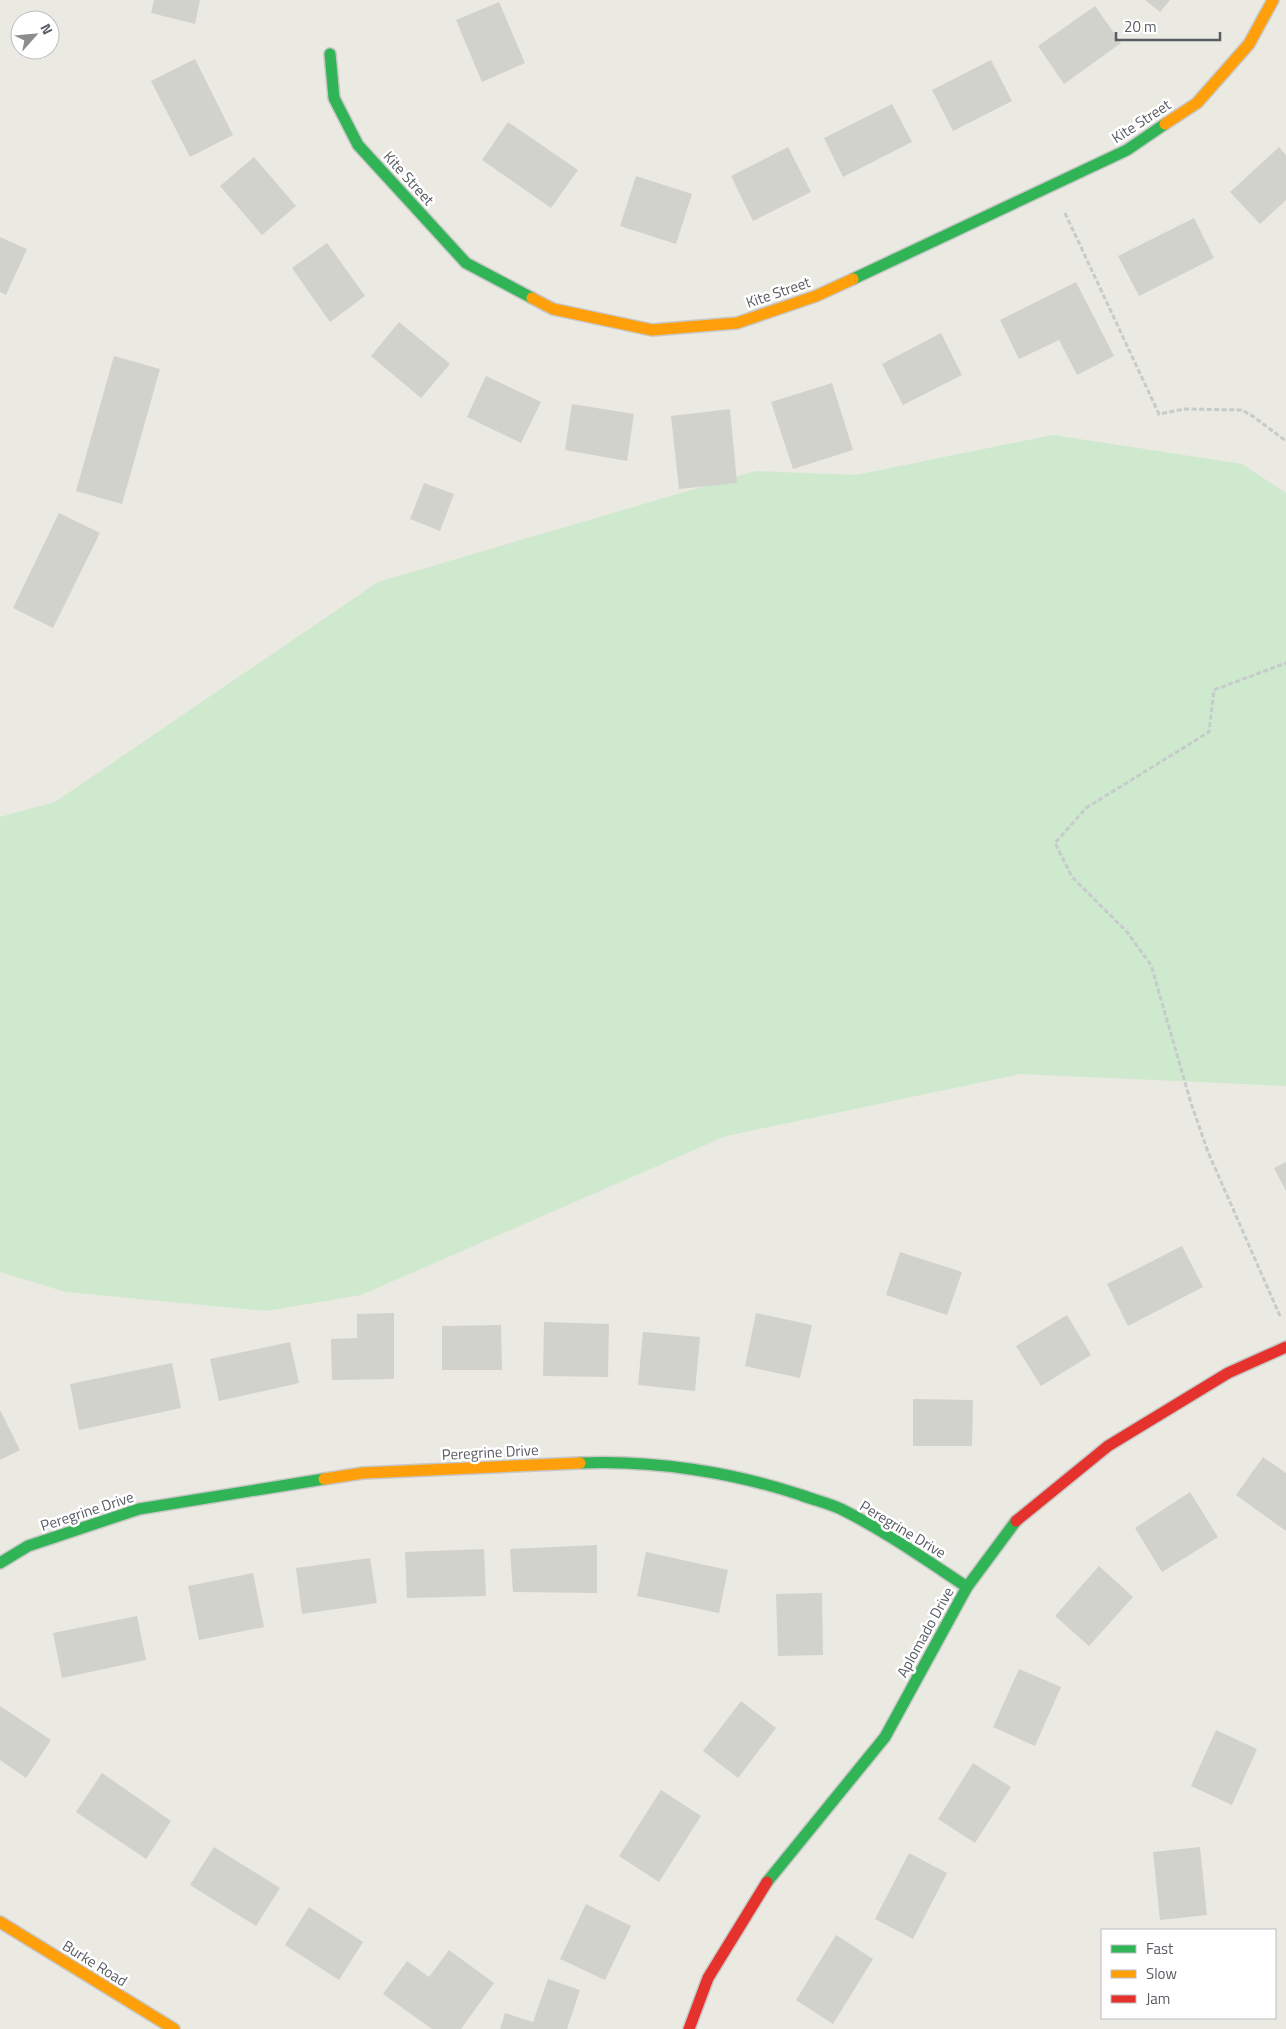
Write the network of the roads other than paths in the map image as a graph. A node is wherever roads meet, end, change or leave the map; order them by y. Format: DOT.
graph roads {
  1 [pos="1274,0"];
  2 [pos="330,54"];
  3 [pos="1286,1347"];
  4 [pos="0,1563"];
  5 [pos="967,1587"];
  6 [pos="0,1922"];
  7 [pos="174,2029"];
  8 [pos="689,2029"];
  1 -- 2 [label="street, Kite Street"];
  3 -- 5 [label="street, Aplomado Drive"];
  4 -- 5 [label="street, Peregrine Drive"];
  5 -- 8 [label="street, Aplomado Drive"];
  6 -- 7 [label="street, Burke Road"];
}
